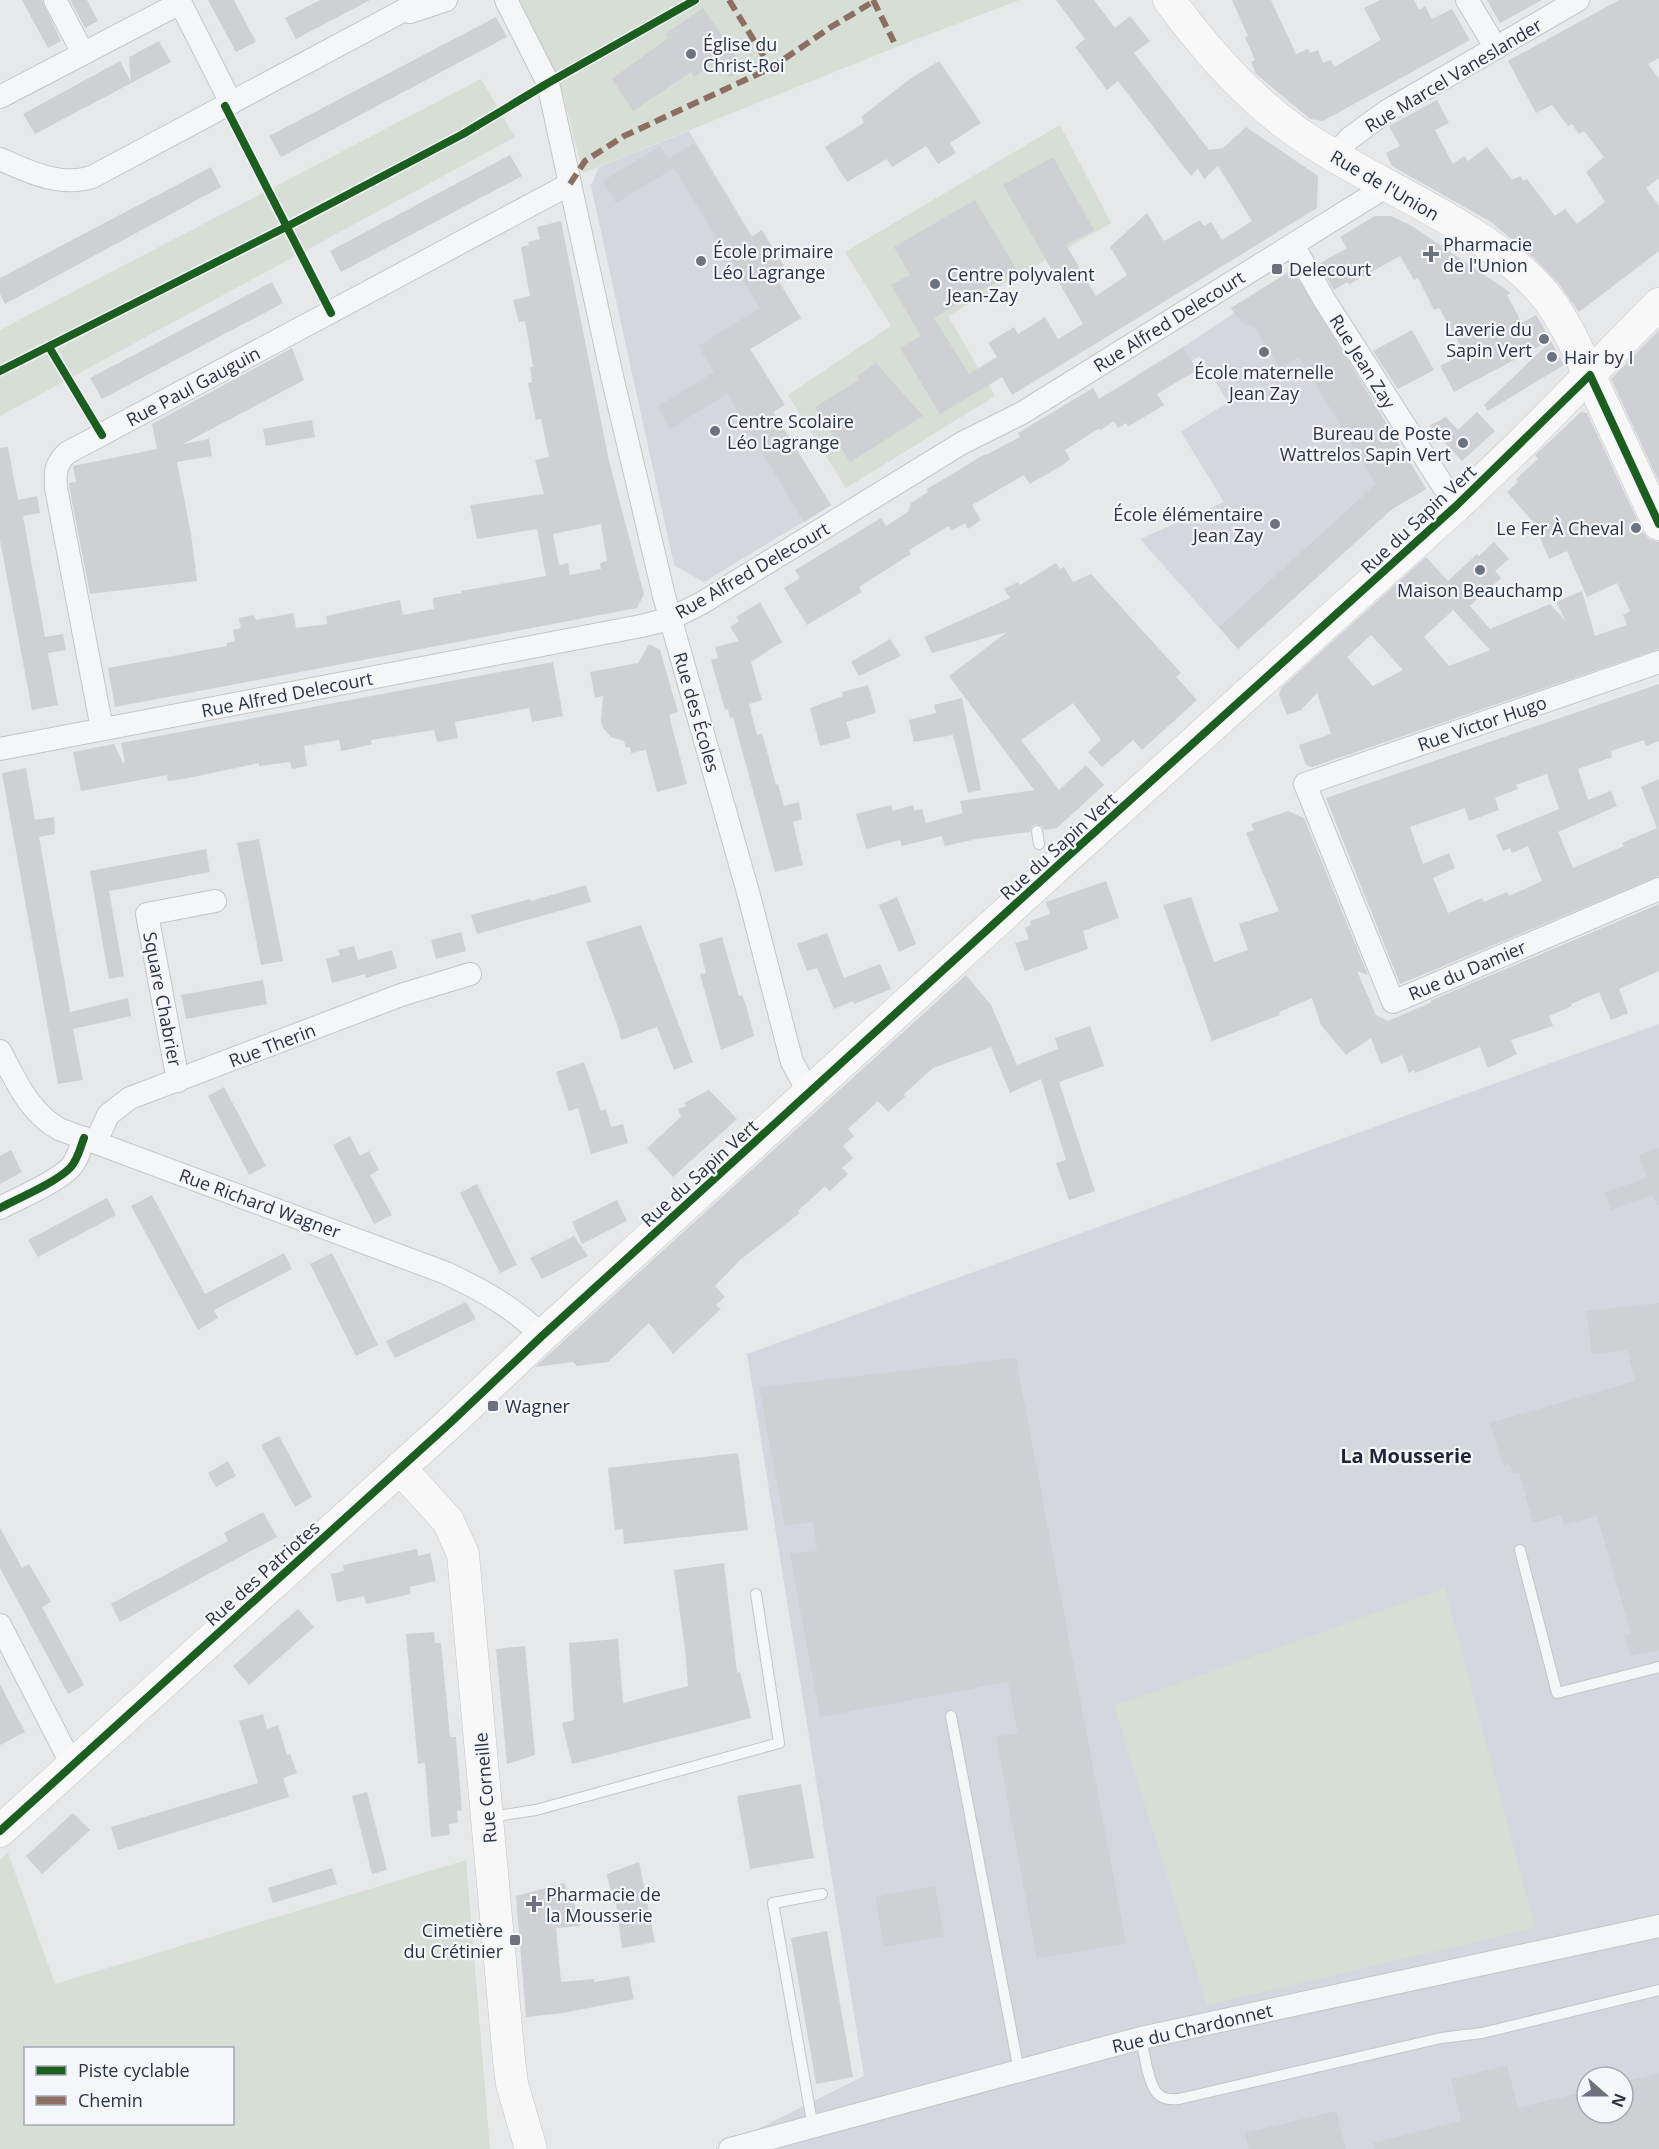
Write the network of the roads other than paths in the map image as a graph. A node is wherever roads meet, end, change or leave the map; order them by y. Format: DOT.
graph roads {
  1 [pos="55,0"];
  2 [pos="423,0"];
  3 [pos="446,0"];
  4 [pos="506,0"];
  5 [pos="1169,0"];
  6 [pos="1467,0"];
  7 [pos="1578,0"];
  8 [pos="180,1"];
  9 [pos="386,21"];
  10 [pos="1496,48"];
  11 [pos="83,53"];
  12 [pos="0,97"];
  13 [pos="231,103"];
  14 [pos="1333,156"];
  15 [pos="0,159"];
  16 [pos="570,184"];
  17 [pos="1387,186"];
  18 [pos="1293,245"];
  19 [pos="1659,304"];
  20 [pos="1590,375"];
  21 [pos="1456,506"];
  22 [pos="1659,524"];
  23 [pos="670,619"];
  24 [pos="1659,662"];
  25 [pos="102,729"];
  26 [pos="0,749"];
  27 [pos="1305,784"];
  28 [pos="1037,831"];
  29 [pos="1039,844"];
  30 [pos="1659,889"];
  31 [pos="214,901"];
  32 [pos="470,974"];
  33 [pos="0,1051"];
  34 [pos="178,1081"];
  35 [pos="809,1093"];
  36 [pos="90,1140"];
  37 [pos="0,1208"];
  38 [pos="542,1336"];
  39 [pos="400,1468"];
  40 [pos="1520,1550"];
  41 [pos="756,1594"];
  42 [pos="0,1625"];
  43 [pos="1659,1667"];
  44 [pos="951,1716"];
  45 [pos="72,1765"];
  46 [pos="487,1817"];
  47 [pos="0,1831"];
  48 [pos="822,1894"];
  49 [pos="1659,1926"];
  50 [pos="1659,1990"];
  51 [pos="1141,2038"];
  52 [pos="1019,2071"];
  53 [pos="813,2127"];
  54 [pos="527,2142"];
  55 [pos="730,2149"];
  1 -- 11 [label="street"];
  2 -- 9 [label="street"];
  3 -- 9 [label="street"];
  4 -- 16 [label="street, Rue des Écoles"];
  5 -- 14 [label="street, Rue de l'Union"];
  6 -- 10 [label="street"];
  7 -- 10 [label="street, Rue Marcel Vaneslander"];
  8 -- 11 [label="street"];
  8 -- 13 [label="street"];
  9 -- 13 [label="street"];
  10 -- 14 [label="street, Rue Marcel Vaneslander"];
  11 -- 12 [label="street"];
  13 -- 15 [label="street"];
  14 -- 17 [label="street, Rue de l'Union"];
  16 -- 23 [label="street, Rue des Écoles"];
  16 -- 25 [label="street, Rue Paul Gauguin"];
  17 -- 18 [label="street, Rue Alfred Delecourt"];
  17 -- 20 [label="street, Rue de l'Union"];
  18 -- 21 [label="street, Rue Jean Zay"];
  18 -- 23 [label="street, Rue Alfred Delecourt"];
  19 -- 20 [label="street, Rue du Sapin Vert"];
  20 -- 21 [label="street, Rue du Sapin Vert"];
  20 -- 22 [label="street, Rue de l'Union"];
  21 -- 35 [label="street, Rue du Sapin Vert"];
  23 -- 25 [label="street, Rue Alfred Delecourt"];
  23 -- 35 [label="street, Rue des Écoles"];
  24 -- 27 [label="street, Rue Victor Hugo"];
  25 -- 26 [label="street, Rue Alfred Delecourt"];
  27 -- 30 [label="street, Rue du Damier"];
  28 -- 29 [label="lane"];
  31 -- 34 [label="street, Square Chabrier"];
  32 -- 34 [label="street, Rue Therin"];
  33 -- 36 [label="street, Rue Richard Wagner"];
  34 -- 36 [label="street, Rue Therin"];
  35 -- 38 [label="street, Rue du Sapin Vert"];
  36 -- 37 [label="street, Rue Therin"];
  36 -- 38 [label="street, Rue Richard Wagner"];
  38 -- 39 [label="street, Rue des Patriotes"];
  39 -- 45 [label="street, Rue des Patriotes"];
  39 -- 46 [label="street, Rue Corneille"];
  40 -- 43 [label="lane"];
  41 -- 46 [label="lane"];
  42 -- 45 [label="street"];
  44 -- 52 [label="lane"];
  45 -- 47 [label="street, Rue des Patriotes"];
  46 -- 54 [label="street, Rue Corneille"];
  48 -- 53 [label="lane"];
  49 -- 51 [label="street, Rue du Chardonnet"];
  50 -- 51 [label="lane"];
  51 -- 52 [label="street, Rue du Chardonnet"];
  52 -- 53 [label="street, Rue du Chardonnet"];
  53 -- 55 [label="street, Rue du Chardonnet"];
}
